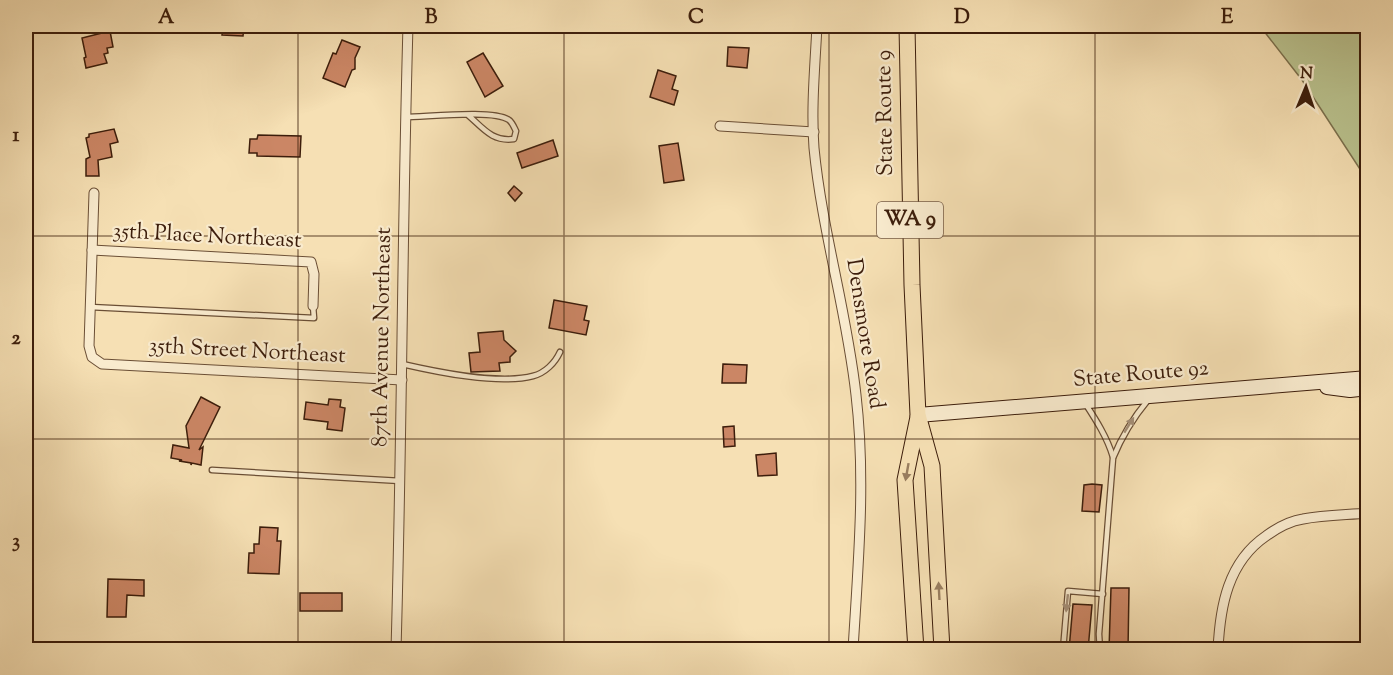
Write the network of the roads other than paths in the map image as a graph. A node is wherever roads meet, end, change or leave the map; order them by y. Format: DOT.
graph roads {
  1 [pos="408,26"];
  2 [pos="817,26"];
  3 [pos="907,26"];
  4 [pos="468,115"];
  5 [pos="405,117"];
  6 [pos="720,126"];
  7 [pos="814,132"];
  8 [pos="94,193"];
  9 [pos="92,250"];
  10 [pos="314,306"];
  11 [pos="90,307"];
  12 [pos="560,352"];
  13 [pos="402,364"];
  14 [pos="1368,378"];
  15 [pos="402,380"];
  16 [pos="1298,384"];
  17 [pos="1368,388"];
  18 [pos="1152,395"];
  19 [pos="1083,401"];
  20 [pos="918,415"];
  21 [pos="1113,458"];
  22 [pos="212,470"];
  23 [pos="401,481"];
  24 [pos="1368,513"];
  25 [pos="1103,594"];
  26 [pos="396,650"];
  27 [pos="853,650"];
  28 [pos="916,650"];
  29 [pos="942,650"];
  30 [pos="1063,650"];
  31 [pos="1100,650"];
  32 [pos="1218,650"];
  1 -- 5 [label="street, 87th Avenue Northeast"];
  2 -- 7 [label="street, Densmore Road"];
  3 -- 20 [label="main road, State Route 9 / WA 9"];
  4 -- 4 [label="lane"];
  4 -- 5 [label="lane"];
  5 -- 13 [label="street, 87th Avenue Northeast"];
  6 -- 7 [label="street"];
  7 -- 27 [label="street, Densmore Road"];
  8 -- 9 [label="street"];
  9 -- 10 [label="street, 35th Place Northeast"];
  9 -- 11 [label="street"];
  10 -- 11 [label="lane"];
  11 -- 15 [label="street, 35th Street Northeast"];
  12 -- 13 [label="lane"];
  13 -- 15 [label="street, 87th Avenue Northeast"];
  14 -- 16 [label="main road, State Route 92"];
  15 -- 23 [label="street, 87th Avenue Northeast"];
  16 -- 17 [label="main road"];
  16 -- 18 [label="main road, State Route 92"];
  18 -- 19 [label="main road, State Route 92"];
  21 -- 18 [label="lane, one-way"];
  19 -- 20 [label="main road, State Route 92"];
  19 -- 21 [label="lane"];
  20 -- 28 [label="main road, State Route 9 / WA 9, one-way"];
  29 -- 20 [label="main road, State Route 9 / WA 9, one-way"];
  21 -- 25 [label="lane"];
  22 -- 23 [label="lane"];
  23 -- 26 [label="street, 87th Avenue Northeast"];
  24 -- 32 [label="street"];
  25 -- 30 [label="lane, one-way"];
  25 -- 31 [label="lane"];
}
